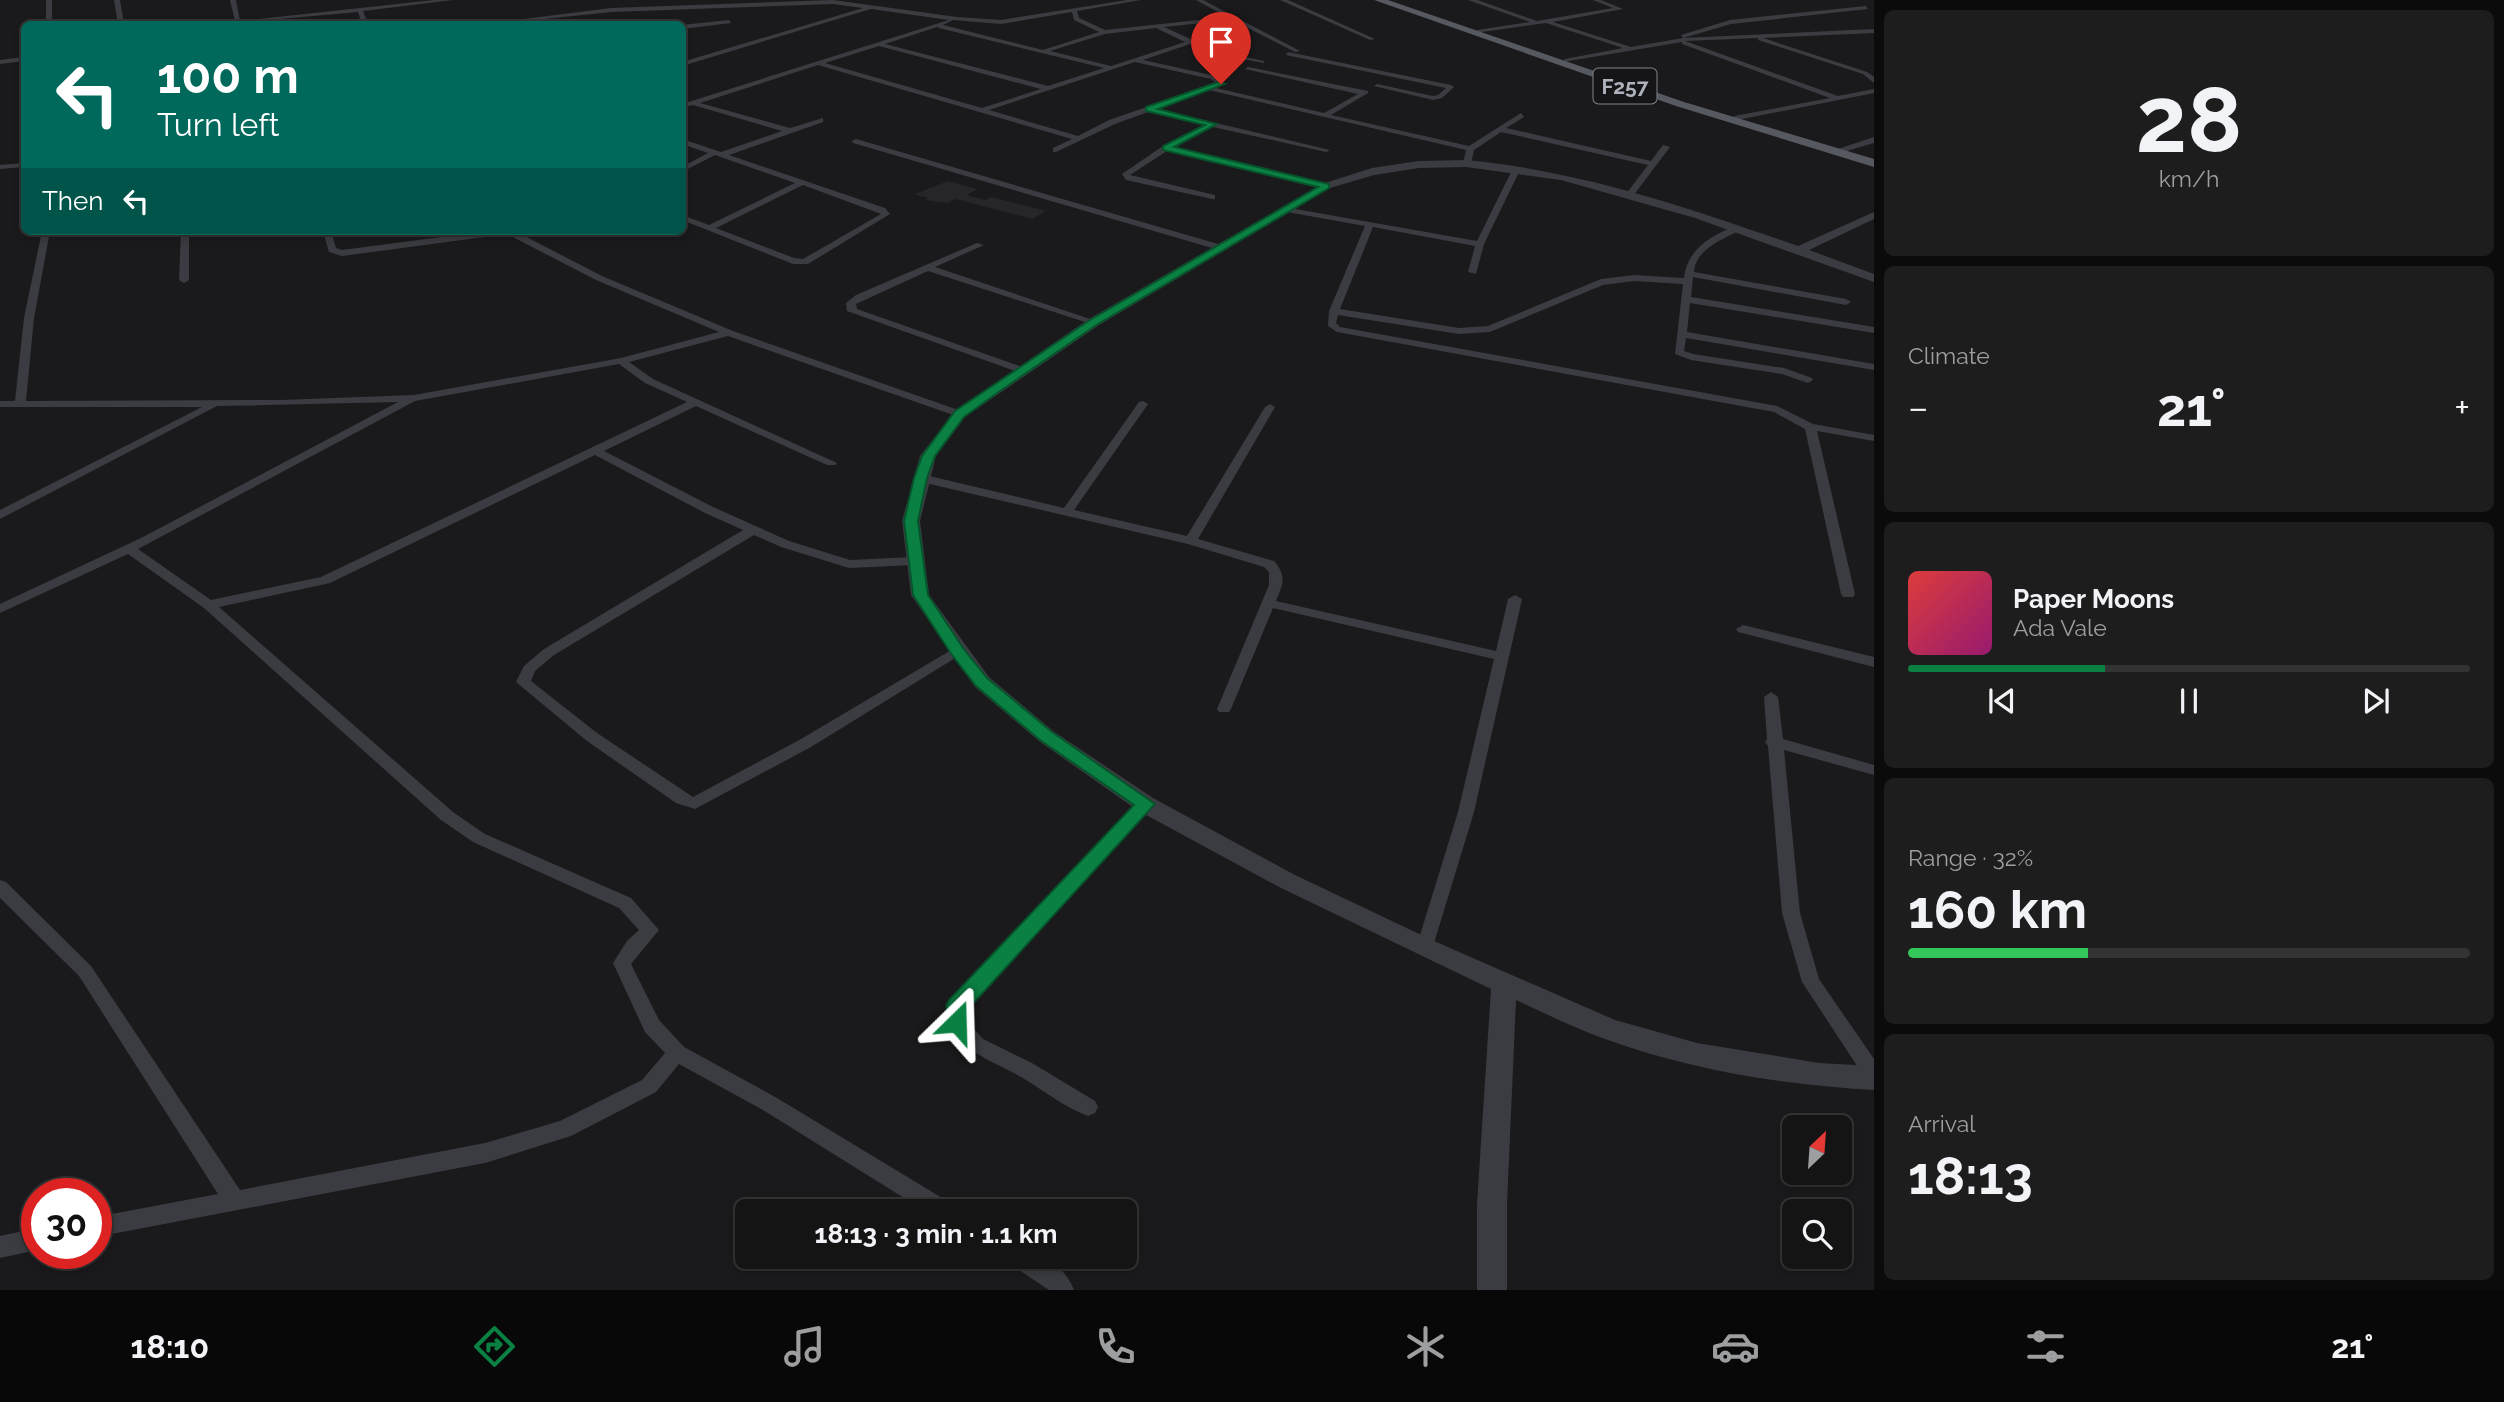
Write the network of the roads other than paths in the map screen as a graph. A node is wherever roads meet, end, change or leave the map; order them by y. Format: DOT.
graph roads {
  1 [pos="49,0"];
  2 [pos="117,0"];
  3 [pos="233,0"];
  4 [pos="450,0"];
  5 [pos="622,0"];
  6 [pos="660,0"];
  7 [pos="1138,0"];
  8 [pos="1199,0"];
  9 [pos="1283,0"];
  10 [pos="1379,0"];
  11 [pos="1391,0"];
  12 [pos="1472,0"];
  13 [pos="1596,0"];
  14 [pos="1841,0"];
  15 [pos="827,1"];
  16 [pos="739,2"];
  17 [pos="656,7"];
  18 [pos="873,7"];
  19 [pos="1866,8"];
  20 [pos="360,10"];
  21 [pos="611,10"];
  22 [pos="1074,10"];
  23 [pos="1874,10"];
  24 [pos="1231,18"];
  25 [pos="957,19"];
  26 [pos="49,21"];
  27 [pos="120,21"];
  28 [pos="238,21"];
  29 [pos="257,21"];
  30 [pos="365,21"];
  31 [pos="524,21"];
  32 [pos="729,22"];
  33 [pos="1542,22"];
  34 [pos="718,23"];
  35 [pos="937,26"];
  36 [pos="1157,26"];
  37 [pos="686,27"];
  38 [pos="728,30"];
  39 [pos="1874,31"];
  40 [pos="1104,32"];
  41 [pos="1477,32"];
  42 [pos="1752,36"];
  43 [pos="738,37"];
  44 [pos="1372,39"];
  45 [pos="1676,40"];
  46 [pos="1190,42"];
  47 [pos="748,43"];
  48 [pos="877,43"];
  49 [pos="1630,48"];
  50 [pos="731,49"];
  51 [pos="1045,51"];
  52 [pos="1288,54"];
  53 [pos="686,55"];
  54 [pos="21,59"];
  55 [pos="1135,60"];
  56 [pos="1564,61"];
  57 [pos="0,62"];
  58 [pos="817,62"];
  59 [pos="1262,62"];
  60 [pos="686,63"];
  61 [pos="1111,68"];
  62 [pos="1396,76"];
  63 [pos="1874,81"];
  64 [pos="1377,86"];
  65 [pos="1050,89"];
  66 [pos="1212,89"];
  67 [pos="1363,93"];
  68 [pos="1872,93"];
  69 [pos="1837,98"];
  70 [pos="693,103"];
  71 [pos="686,105"];
  72 [pos="1149,109"];
  73 [pos="982,110"];
  74 [pos="1327,114"];
  75 [pos="1521,115"];
  76 [pos="1737,118"];
  77 [pos="820,120"];
  78 [pos="1213,124"];
  79 [pos="788,130"];
  80 [pos="1499,130"];
  81 [pos="1077,138"];
  82 [pos="1874,140"];
  83 [pos="856,141"];
  84 [pos="686,142"];
  85 [pos="1666,147"];
  86 [pos="1166,148"];
  87 [pos="1843,149"];
  88 [pos="1056,150"];
  89 [pos="1326,150"];
  90 [pos="718,154"];
  91 [pos="1468,156"];
  92 [pos="1874,160"];
  93 [pos="21,164"];
  94 [pos="1654,164"];
  95 [pos="0,167"];
  96 [pos="686,168"];
  97 [pos="1517,168"];
  98 [pos="801,183"];
  99 [pos="1326,186"];
  100 [pos="1630,194"];
  101 [pos="1212,197"];
  102 [pos="1287,209"];
  103 [pos="1874,215"];
  104 [pos="686,219"];
  105 [pos="1370,224"];
  106 [pos="709,228"];
  107 [pos="1735,229"];
  108 [pos="45,235"];
  109 [pos="185,235"];
  110 [pos="328,235"];
  111 [pos="478,235"];
  112 [pos="516,235"];
  113 [pos="1480,244"];
  114 [pos="981,245"];
  115 [pos="1222,248"];
  116 [pos="1800,250"];
  117 [pos="928,268"];
  118 [pos="1473,272"];
  119 [pos="1688,277"];
  120 [pos="1874,278"];
  121 [pos="184,280"];
  122 [pos="1686,299"];
  123 [pos="1846,302"];
  124 [pos="1334,311"];
  125 [pos="1094,322"];
  126 [pos="1874,330"];
  127 [pos="729,333"];
  128 [pos="1681,334"];
  129 [pos="621,360"];
  130 [pos="1874,367"];
  131 [pos="1021,370"];
  132 [pos="1808,380"];
  133 [pos="414,398"];
  134 [pos="20,402"];
  135 [pos="696,402"];
  136 [pos="0,404"];
  137 [pos="215,404"];
  138 [pos="1143,404"];
  139 [pos="1270,407"];
  140 [pos="960,414"];
  141 [pos="1810,427"];
  142 [pos="1874,438"];
  143 [pos="596,450"];
  144 [pos="831,463"];
  145 [pos="921,478"];
  146 [pos="1067,512"];
  147 [pos="0,515"];
  148 [pos="754,529"];
  149 [pos="1191,541"];
  150 [pos="129,548"];
  151 [pos="914,561"];
  152 [pos="1848,594"];
  153 [pos="1515,599"];
  154 [pos="1267,603"];
  155 [pos="209,605"];
  156 [pos="0,609"];
  157 [pos="1743,629"];
  158 [pos="958,652"];
  159 [pos="1499,656"];
  160 [pos="1874,662"];
  161 [pos="1770,697"];
  162 [pos="1224,709"];
  163 [pos="1773,742"];
  164 [pos="1874,770"];
  165 [pos="1145,804"];
  166 [pos="0,887"];
  167 [pos="1425,948"];
  168 [pos="1504,983"];
  169 [pos="677,1053"];
  170 [pos="1874,1076"];
  171 [pos="1088,1107"];
  172 [pos="234,1199"];
  173 [pos="924,1199"];
  174 [pos="112,1224"];
  175 [pos="21,1242"];
  176 [pos="0,1247"];
  177 [pos="1039,1269"];
  178 [pos="1063,1290"];
  179 [pos="1492,1290"];
  1 -- 26 [label="street"];
  2 -- 27 [label="street"];
  3 -- 28 [label="street"];
  4 -- 20 [label="street"];
  5 -- 21 [label="street"];
  6 -- 17 [label="street"];
  7 -- 22 [label="street"];
  8 -- 24 [label="street"];
  9 -- 44 [label="street"];
  10 -- 92 [label="main road, F257"];
  11 -- 41 [label="main road, F257"];
  12 -- 33 [label="street"];
  13 -- 33 [label="street"];
  14 -- 19 [label="street"];
  15 -- 16 [label="street"];
  15 -- 18 [label="street"];
  16 -- 17 [label="street"];
  17 -- 21 [label="street"];
  18 -- 25 [label="street"];
  18 -- 47 [label="street"];
  19 -- 23 [label="street"];
  19 -- 45 [label="street"];
  20 -- 29 [label="street"];
  20 -- 30 [label="street"];
  21 -- 31 [label="street"];
  22 -- 25 [label="street"];
  22 -- 40 [label="street"];
  24 -- 36 [label="street"];
  24 -- 52 [label="street"];
  25 -- 35 [label="street"];
  32 -- 34 [label="street"];
  33 -- 41 [label="street"];
  33 -- 49 [label="street"];
  34 -- 37 [label="street"];
  34 -- 38 [label="street"];
  35 -- 48 [label="street"];
  35 -- 51 [label="street"];
  36 -- 40 [label="street"];
  36 -- 46 [label="street"];
  39 -- 42 [label="street"];
  40 -- 51 [label="street"];
  41 -- 56 [label="main road, F257"];
  42 -- 45 [label="street"];
  42 -- 63 [label="street"];
  43 -- 47 [label="street"];
  45 -- 49 [label="street"];
  45 -- 69 [label="street"];
  46 -- 55 [label="street"];
  46 -- 59 [label="street"];
  47 -- 50 [label="street"];
  48 -- 58 [label="street"];
  48 -- 65 [label="street"];
  49 -- 56 [label="street"];
  50 -- 53 [label="street"];
  50 -- 60 [label="street"];
  51 -- 61 [label="street"];
  52 -- 59 [label="street"];
  52 -- 62 [label="street"];
  54 -- 57 [label="street"];
  55 -- 61 [label="street"];
  55 -- 66 [label="street"];
  56 -- 76 [label="main road, F257"];
  58 -- 70 [label="street"];
  58 -- 73 [label="street"];
  59 -- 67 [label="street"];
  61 -- 65 [label="street"];
  62 -- 64 [label="street"];
  62 -- 64 [label="street"];
  64 -- 67 [label="street"];
  65 -- 73 [label="street"];
  66 -- 72 [label="street"];
  66 -- 74 [label="street"];
  67 -- 74 [label="street"];
  68 -- 69 [label="street"];
  69 -- 76 [label="street"];
  70 -- 71 [label="street"];
  70 -- 79 [label="street"];
  72 -- 78 [label="street"];
  72 -- 81 [label="street"];
  73 -- 81 [label="street"];
  74 -- 91 [label="street"];
  75 -- 80 [label="street"];
  76 -- 87 [label="main road, F257"];
  77 -- 79 [label="street"];
  78 -- 86 [label="street"];
  78 -- 89 [label="street"];
  79 -- 90 [label="street"];
  80 -- 91 [label="street"];
  80 -- 94 [label="street"];
  81 -- 88 [label="street"];
  82 -- 87 [label="street"];
  83 -- 115 [label="street"];
  84 -- 90 [label="street"];
  85 -- 94 [label="street"];
  86 -- 99 [label="street"];
  86 -- 101 [label="street"];
  87 -- 92 [label="main road, F257"];
  90 -- 96 [label="street"];
  90 -- 98 [label="street"];
  91 -- 97 [label="street"];
  91 -- 99 [label="street"];
  93 -- 95 [label="street"];
  94 -- 100 [label="street"];
  97 -- 100 [label="street"];
  97 -- 113 [label="street"];
  98 -- 106 [label="street"];
  98 -- 106 [label="street"];
  99 -- 102 [label="street"];
  100 -- 107 [label="street"];
  102 -- 105 [label="street"];
  102 -- 115 [label="street"];
  103 -- 116 [label="street"];
  104 -- 106 [label="street"];
  105 -- 113 [label="street"];
  105 -- 124 [label="street"];
  107 -- 116 [label="street"];
  107 -- 119 [label="street"];
  108 -- 134 [label="street"];
  109 -- 121 [label="street"];
  110 -- 111 [label="street"];
  112 -- 127 [label="street"];
  113 -- 118 [label="street"];
  114 -- 117 [label="street"];
  115 -- 125 [label="street"];
  116 -- 120 [label="street"];
  117 -- 125 [label="street"];
  117 -- 131 [label="street"];
  119 -- 122 [label="street"];
  119 -- 123 [label="street"];
  119 -- 124 [label="street"];
  122 -- 126 [label="street"];
  122 -- 128 [label="street"];
  124 -- 141 [label="street"];
  125 -- 131 [label="street"];
  127 -- 129 [label="street"];
  127 -- 140 [label="street"];
  128 -- 130 [label="street"];
  128 -- 132 [label="street"];
  129 -- 133 [label="street"];
  129 -- 135 [label="street"];
  131 -- 140 [label="street"];
  133 -- 137 [label="street"];
  133 -- 150 [label="street"];
  134 -- 136 [label="street"];
  134 -- 137 [label="street"];
  135 -- 143 [label="street"];
  135 -- 144 [label="street"];
  137 -- 147 [label="street"];
  138 -- 146 [label="street"];
  139 -- 149 [label="street"];
  140 -- 145 [label="street"];
  141 -- 142 [label="street"];
  141 -- 152 [label="street"];
  143 -- 148 [label="street"];
  143 -- 155 [label="street"];
  145 -- 146 [label="street"];
  145 -- 151 [label="street"];
  146 -- 149 [label="street"];
  148 -- 151 [label="street"];
  148 -- 158 [label="street"];
  149 -- 154 [label="street"];
  150 -- 155 [label="street"];
  150 -- 156 [label="street"];
  151 -- 158 [label="street"];
  153 -- 159 [label="street"];
  154 -- 159 [label="street"];
  154 -- 162 [label="street"];
  155 -- 169 [label="street"];
  157 -- 160 [label="street"];
  158 -- 165 [label="street"];
  159 -- 167 [label="street"];
  161 -- 163 [label="street"];
  163 -- 164 [label="street"];
  163 -- 170 [label="street"];
  165 -- 167 [label="street"];
  165 -- 171 [label="street"];
  166 -- 172 [label="street"];
  167 -- 168 [label="street"];
  168 -- 170 [label="street"];
  168 -- 179 [label="street"];
  169 -- 172 [label="street"];
  169 -- 173 [label="street"];
  172 -- 174 [label="street"];
  175 -- 176 [label="street"];
  177 -- 178 [label="street"];
}
